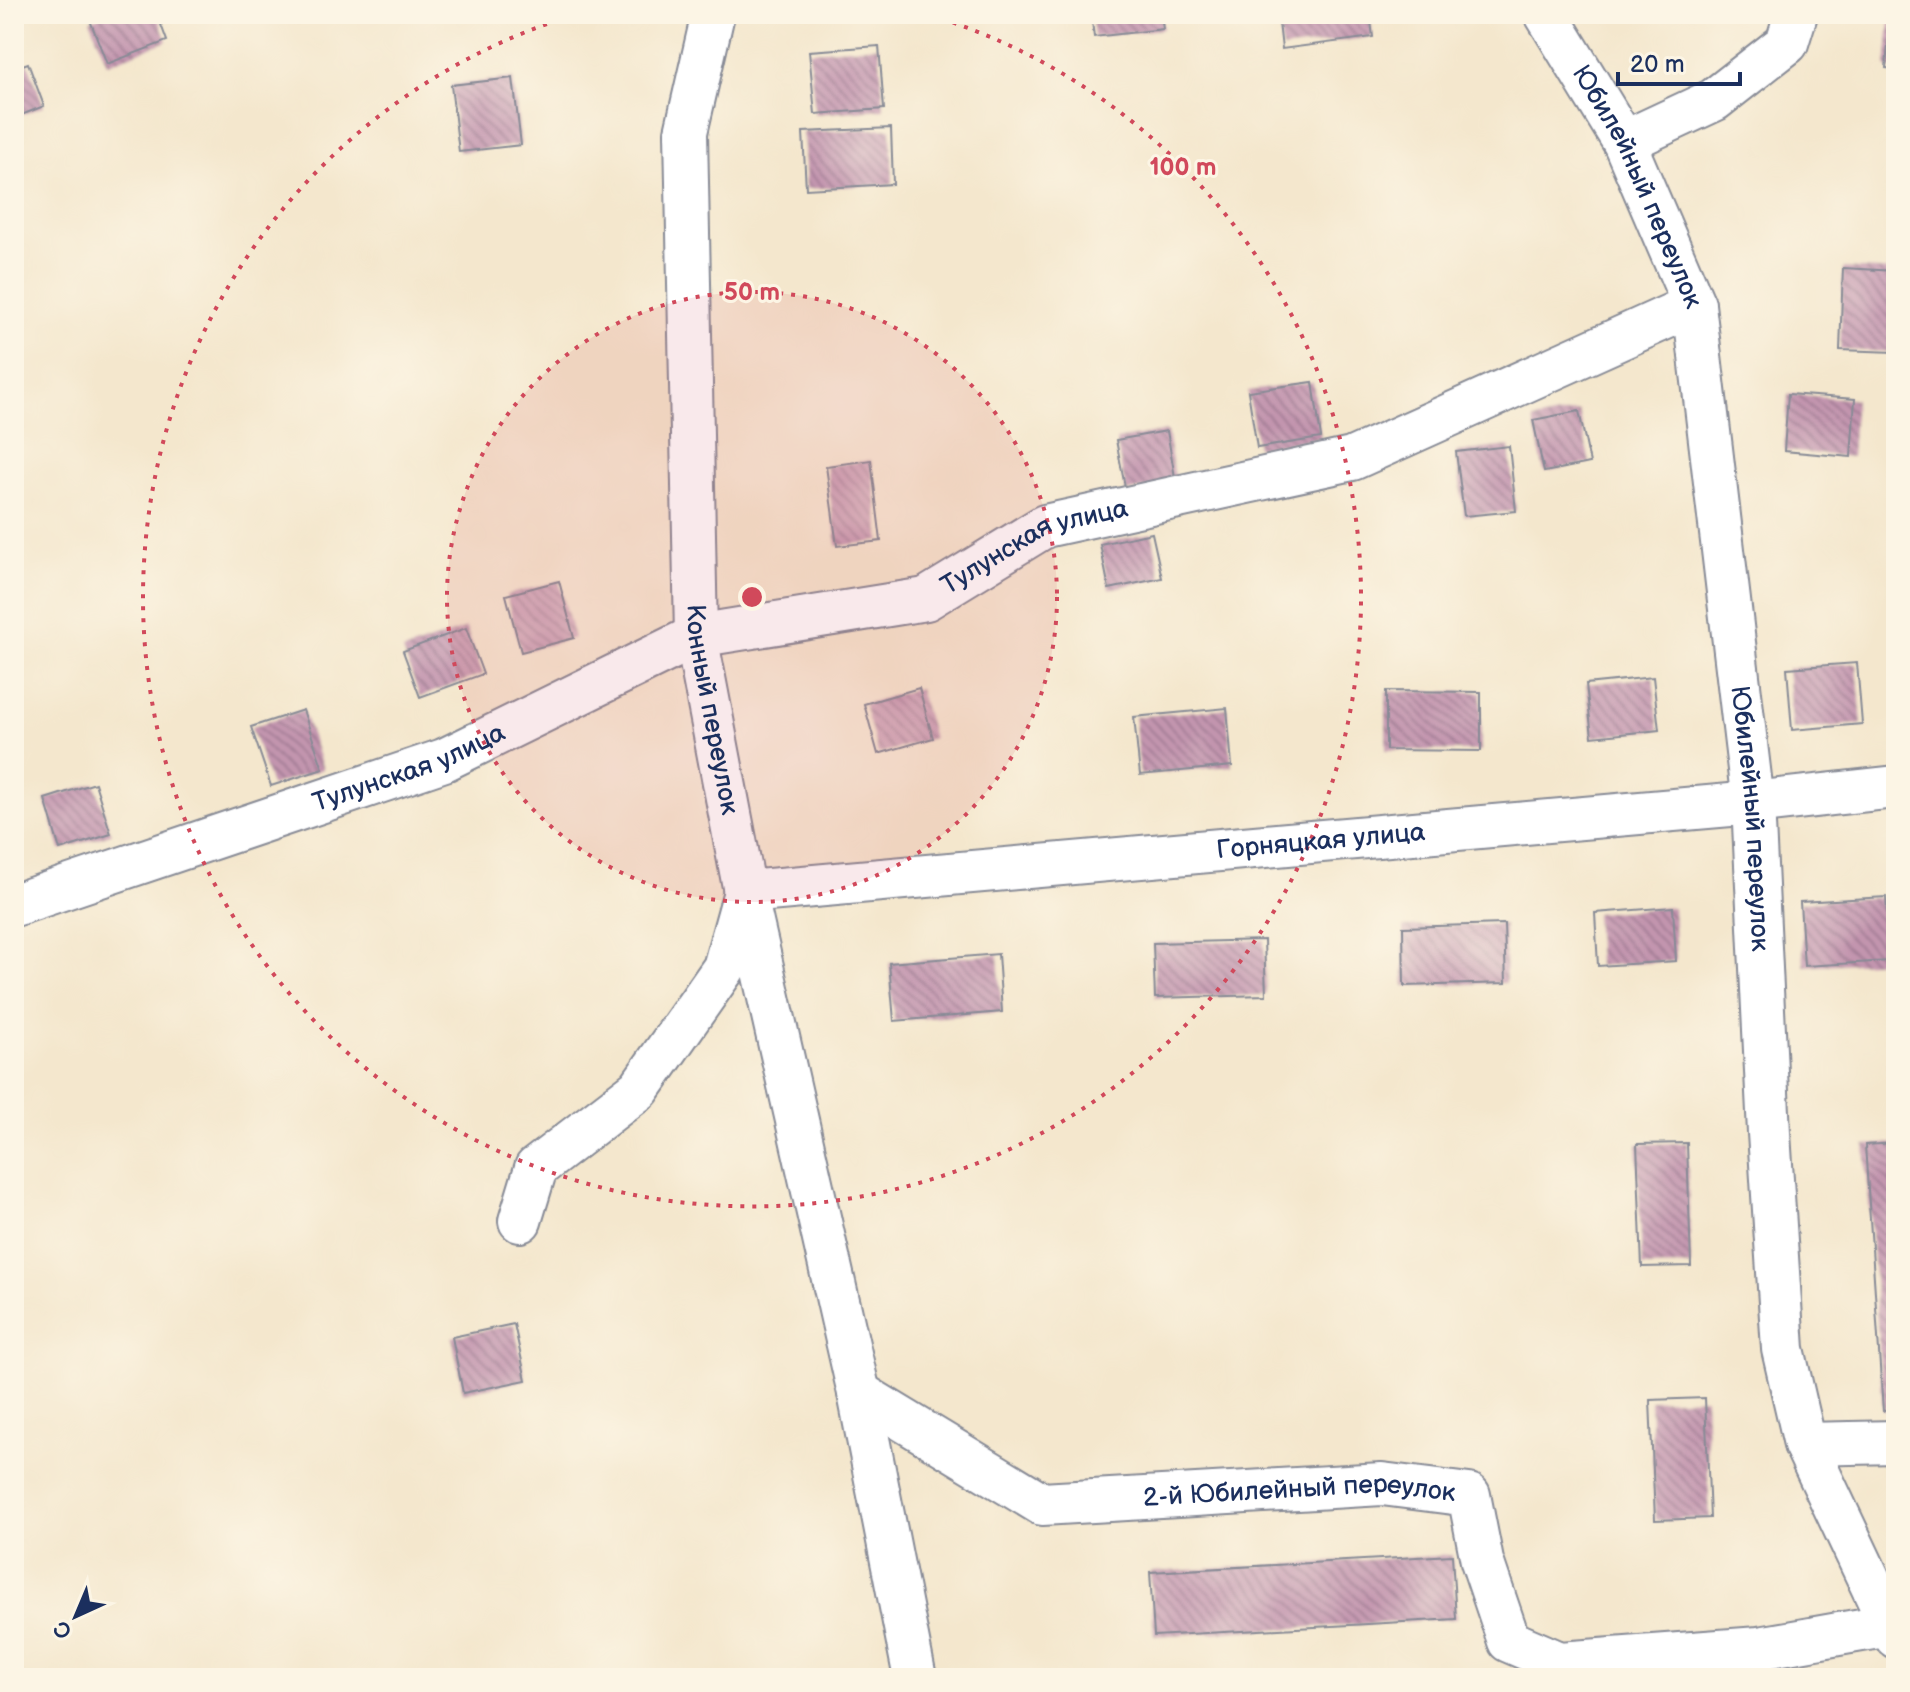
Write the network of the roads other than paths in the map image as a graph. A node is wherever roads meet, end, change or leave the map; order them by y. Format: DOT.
graph roads {
  1 [pos="713,14"];
  2 [pos="1546,14"];
  3 [pos="1796,14"];
  4 [pos="1624,142"];
  5 [pos="1694,305"];
  6 [pos="696,636"];
  7 [pos="1896,787"];
  8 [pos="1753,803"];
  9 [pos="745,892"];
  10 [pos="14,905"];
  11 [pos="520,1221"];
  12 [pos="859,1393"];
  13 [pos="1896,1442"];
  14 [pos="1805,1444"];
  15 [pos="1893,1631"];
  16 [pos="915,1678"];
  1 -- 6 [label="street, Конный переулок"];
  2 -- 4 [label="street, Юбилейный переулок"];
  3 -- 4 [label="street"];
  4 -- 5 [label="street, Юбилейный переулок"];
  5 -- 6 [label="street, Тулунская улица"];
  5 -- 8 [label="street, Юбилейный переулок"];
  6 -- 9 [label="street, Конный переулок"];
  6 -- 10 [label="street, Тулунская улица"];
  7 -- 8 [label="street, Горняцкая улица"];
  8 -- 9 [label="street, Горняцкая улица"];
  8 -- 14 [label="street, Юбилейный переулок"];
  9 -- 11 [label="street"];
  9 -- 12 [label="street, Конный переулок"];
  12 -- 15 [label="street, 2-й Юбилейный переулок"];
  12 -- 16 [label="street, Конный переулок"];
  13 -- 14 [label="street"];
  14 -- 15 [label="street, Юбилейный переулок"];
}
